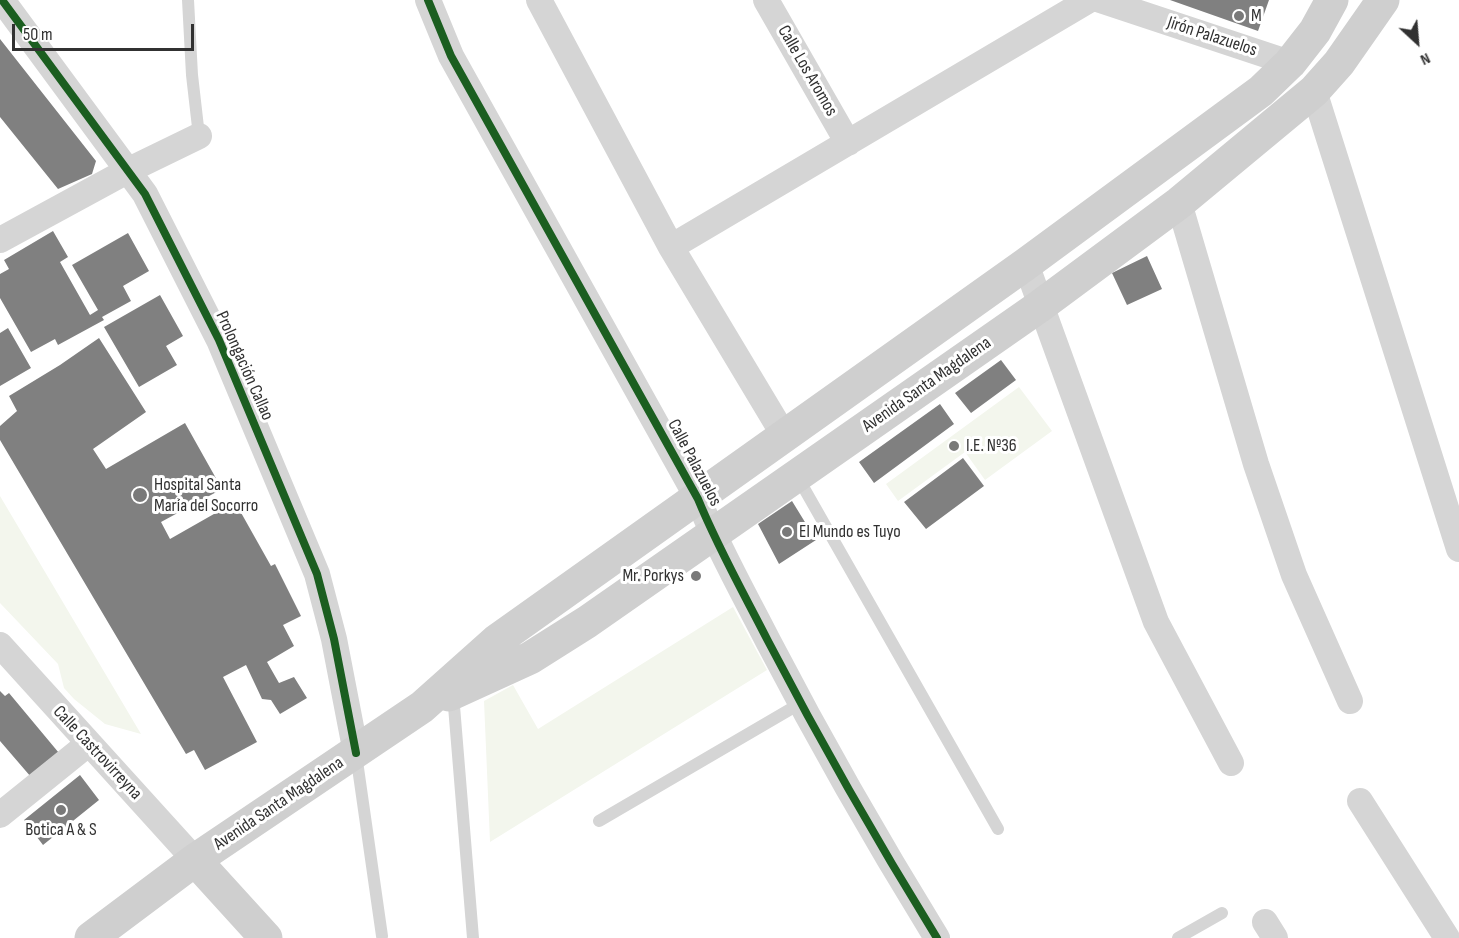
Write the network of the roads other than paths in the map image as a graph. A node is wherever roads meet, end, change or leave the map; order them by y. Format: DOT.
graph roads {
  1 [pos="2,0"];
  2 [pos="188,0"];
  3 [pos="428,0"];
  4 [pos="539,0"];
  5 [pos="766,0"];
  6 [pos="1089,0"];
  7 [pos="1100,0"];
  8 [pos="1332,0"];
  9 [pos="1383,1"];
  10 [pos="1290,63"];
  11 [pos="1314,91"];
  12 [pos="199,136"];
  13 [pos="848,143"];
  14 [pos="127,171"];
  15 [pos="1179,203"];
  16 [pos="0,240"];
  17 [pos="671,247"];
  18 [pos="1026,264"];
  19 [pos="1040,306"];
  20 [pos="785,437"];
  21 [pos="797,476"];
  22 [pos="698,499"];
  23 [pos="712,534"];
  24 [pos="1459,549"];
  25 [pos="0,645"];
  26 [pos="453,694"];
  27 [pos="1350,701"];
  28 [pos="801,703"];
  29 [pos="422,707"];
  30 [pos="88,744"];
  31 [pos="356,753"];
  32 [pos="1231,764"];
  33 [pos="1360,801"];
  34 [pos="0,815"];
  35 [pos="598,821"];
  36 [pos="998,829"];
  37 [pos="195,860"];
  38 [pos="1222,913"];
  39 [pos="382,936"];
  40 [pos="265,937"];
  41 [pos="91,938"];
  42 [pos="473,938"];
  43 [pos="937,938"];
  44 [pos="1178,938"];
  45 [pos="1447,938"];
  1 -- 14 [label="street, Prolongación Callao"];
  2 -- 12 [label="lane"];
  3 -- 22 [label="street, Calle Palazuelos"];
  4 -- 17 [label="street"];
  5 -- 13 [label="street, Calle Los Aromos"];
  6 -- 13 [label="street"];
  7 -- 10 [label="street, Jirón Palazuelos"];
  8 -- 10 [label="main road, Avenida Santa Magdalena"];
  9 -- 11 [label="main road, Avenida Santa Magdalena"];
  10 -- 18 [label="main road, Avenida Santa Magdalena"];
  11 -- 15 [label="main road, Avenida Santa Magdalena"];
  11 -- 24 [label="street"];
  12 -- 14 [label="street"];
  13 -- 17 [label="street"];
  14 -- 16 [label="street"];
  14 -- 31 [label="street, Prolongación Callao"];
  15 -- 19 [label="main road, Avenida Santa Magdalena"];
  15 -- 27 [label="street"];
  17 -- 20 [label="street"];
  18 -- 19 [label="street"];
  18 -- 20 [label="main road, Avenida Santa Magdalena"];
  19 -- 21 [label="main road, Avenida Santa Magdalena"];
  19 -- 32 [label="street"];
  20 -- 22 [label="main road, Avenida Santa Magdalena"];
  21 -- 23 [label="main road, Avenida Santa Magdalena"];
  21 -- 36 [label="lane"];
  22 -- 23 [label="street, Calle Palazuelos"];
  22 -- 29 [label="main road, Avenida Santa Magdalena"];
  23 -- 26 [label="main road, Avenida Santa Magdalena"];
  23 -- 28 [label="street, Calle Palazuelos"];
  25 -- 30 [label="street, Calle Castrovirreyna"];
  26 -- 29 [label="main road, Avenida Santa Magdalena"];
  26 -- 42 [label="lane"];
  28 -- 35 [label="lane"];
  28 -- 43 [label="street, Calle Palazuelos"];
  29 -- 31 [label="main road, Avenida Santa Magdalena"];
  30 -- 34 [label="street"];
  30 -- 37 [label="street, Calle Castrovirreyna"];
  31 -- 37 [label="main road, Avenida Santa Magdalena"];
  31 -- 39 [label="lane"];
  33 -- 45 [label="street"];
  37 -- 40 [label="main road"];
  37 -- 41 [label="main road, Avenida Santa Magdalena"];
  38 -- 44 [label="lane"];
}
